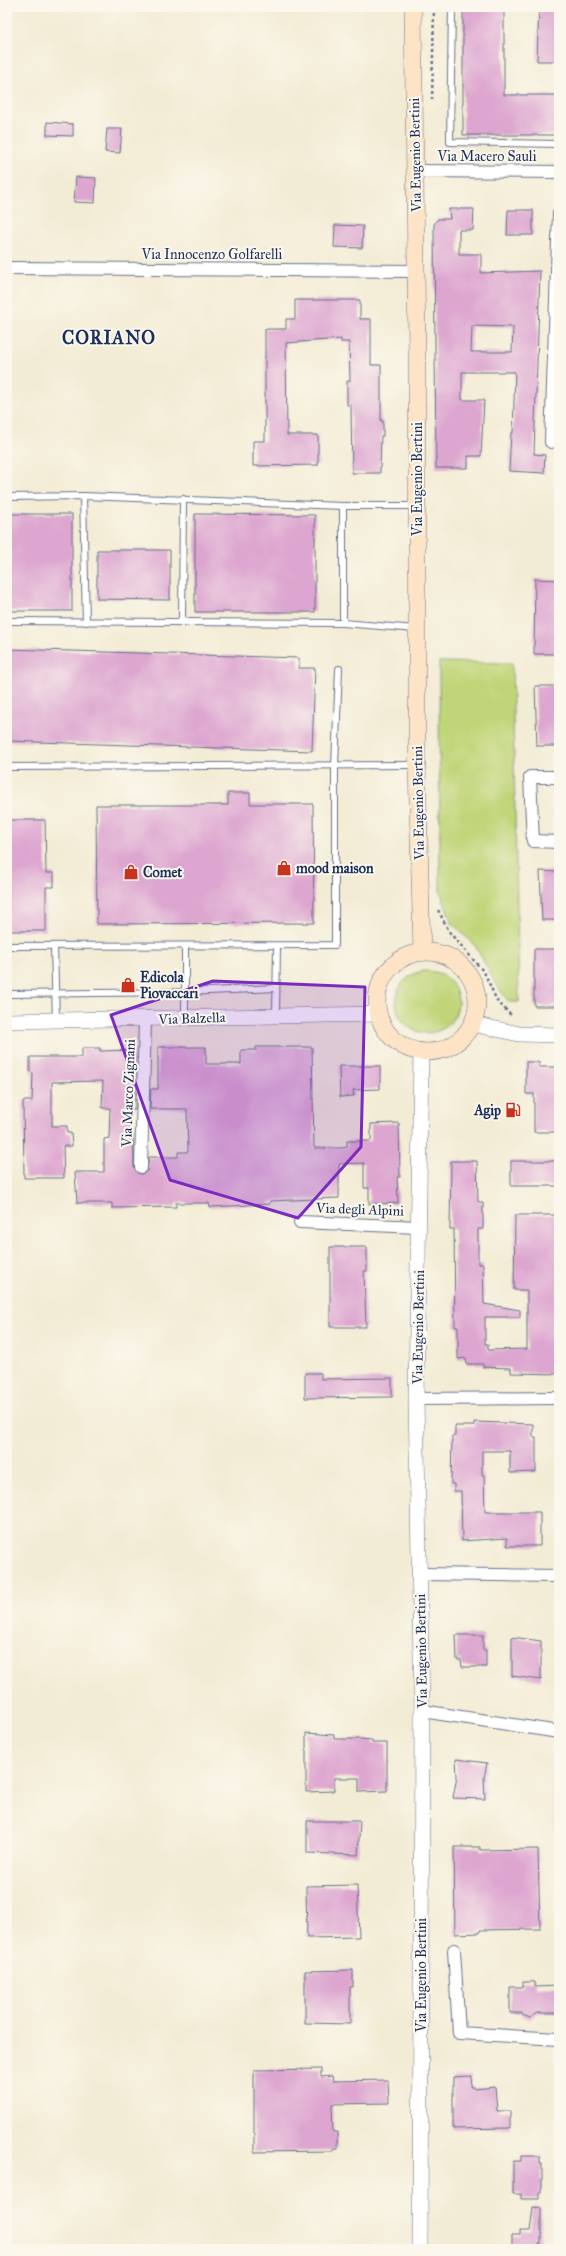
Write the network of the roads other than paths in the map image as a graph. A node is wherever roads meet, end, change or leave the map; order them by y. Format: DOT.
graph roads {
  1 [pos="413,7"];
  2 [pos="452,7"];
  3 [pos="559,144"];
  4 [pos="415,171"];
  5 [pos="559,172"];
  6 [pos="559,212"];
  7 [pos="7,268"];
  8 [pos="416,271"];
  9 [pos="552,442"];
  10 [pos="83,496"];
  11 [pos="7,497"];
  12 [pos="183,499"];
  13 [pos="343,506"];
  14 [pos="417,506"];
  15 [pos="7,621"];
  16 [pos="86,622"];
  17 [pos="182,623"];
  18 [pos="343,623"];
  19 [pos="417,629"];
  20 [pos="339,669"];
  21 [pos="416,765"];
  22 [pos="335,766"];
  23 [pos="7,767"];
  24 [pos="559,777"];
  25 [pos="559,842"];
  26 [pos="7,946"];
  27 [pos="54,946"];
  28 [pos="185,946"];
  29 [pos="277,946"];
  30 [pos="422,952"];
  31 [pos="276,988"];
  32 [pos="55,992"];
  33 [pos="184,992"];
  34 [pos="7,994"];
  35 [pos="276,1014"];
  36 [pos="378,1014"];
  37 [pos="185,1018"];
  38 [pos="145,1020"];
  39 [pos="7,1021"];
  40 [pos="56,1021"];
  41 [pos="473,1024"];
  42 [pos="559,1035"];
  43 [pos="421,1052"];
  44 [pos="141,1167"];
  45 [pos="300,1222"];
  46 [pos="419,1227"];
  47 [pos="416,1398"];
  48 [pos="559,1398"];
  49 [pos="420,1574"];
  50 [pos="559,1576"];
  51 [pos="422,1711"];
  52 [pos="559,1732"];
  53 [pos="454,1950"];
  54 [pos="559,2039"];
  55 [pos="420,2249"];
  1 -- 4 [label="main road, Via Eugenio Bertini"];
  2 -- 3 [label="lane"];
  4 -- 5 [label="street, Via Macero Sauli"];
  4 -- 8 [label="main road, Via Eugenio Bertini"];
  6 -- 9 [label="street"];
  7 -- 8 [label="street, Via Innocenzo Golfarelli"];
  8 -- 14 [label="main road, Via Eugenio Bertini"];
  10 -- 11 [label="lane"];
  10 -- 12 [label="lane"];
  10 -- 16 [label="lane"];
  12 -- 13 [label="lane"];
  12 -- 17 [label="lane"];
  13 -- 14 [label="lane"];
  13 -- 18 [label="lane"];
  14 -- 19 [label="main road, Via Eugenio Bertini"];
  15 -- 16 [label="lane"];
  16 -- 17 [label="lane"];
  17 -- 18 [label="lane"];
  18 -- 19 [label="lane"];
  19 -- 21 [label="main road, Via Eugenio Bertini"];
  20 -- 22 [label="lane"];
  21 -- 22 [label="lane"];
  21 -- 30 [label="main road, Via Eugenio Bertini"];
  22 -- 23 [label="lane"];
  22 -- 29 [label="lane"];
  24 -- 25 [label="street"];
  26 -- 27 [label="lane"];
  27 -- 28 [label="lane"];
  27 -- 32 [label="lane"];
  28 -- 29 [label="lane"];
  28 -- 33 [label="lane"];
  29 -- 31 [label="lane"];
  30 -- 36 [label="main road"];
  30 -- 41 [label="main road"];
  31 -- 33 [label="lane"];
  31 -- 35 [label="lane"];
  32 -- 33 [label="lane"];
  32 -- 34 [label="lane"];
  32 -- 40 [label="lane"];
  33 -- 37 [label="lane"];
  35 -- 36 [label="street, Via Balzella"];
  35 -- 37 [label="street, Via Balzella"];
  36 -- 43 [label="main road"];
  37 -- 38 [label="street, Via Balzella"];
  38 -- 40 [label="street, Via Balzella"];
  38 -- 44 [label="street, Via Marco Zignani"];
  39 -- 40 [label="street, Via Balzella"];
  41 -- 42 [label="street"];
  41 -- 43 [label="main road"];
  43 -- 46 [label="street, Via Eugenio Bertini"];
  45 -- 46 [label="street, Via degli Alpini"];
  46 -- 47 [label="street, Via Eugenio Bertini"];
  47 -- 48 [label="street"];
  47 -- 49 [label="street, Via Eugenio Bertini"];
  49 -- 50 [label="street"];
  49 -- 51 [label="street, Via Eugenio Bertini"];
  51 -- 52 [label="street"];
  51 -- 55 [label="street, Via Eugenio Bertini"];
  53 -- 54 [label="street"];
}
